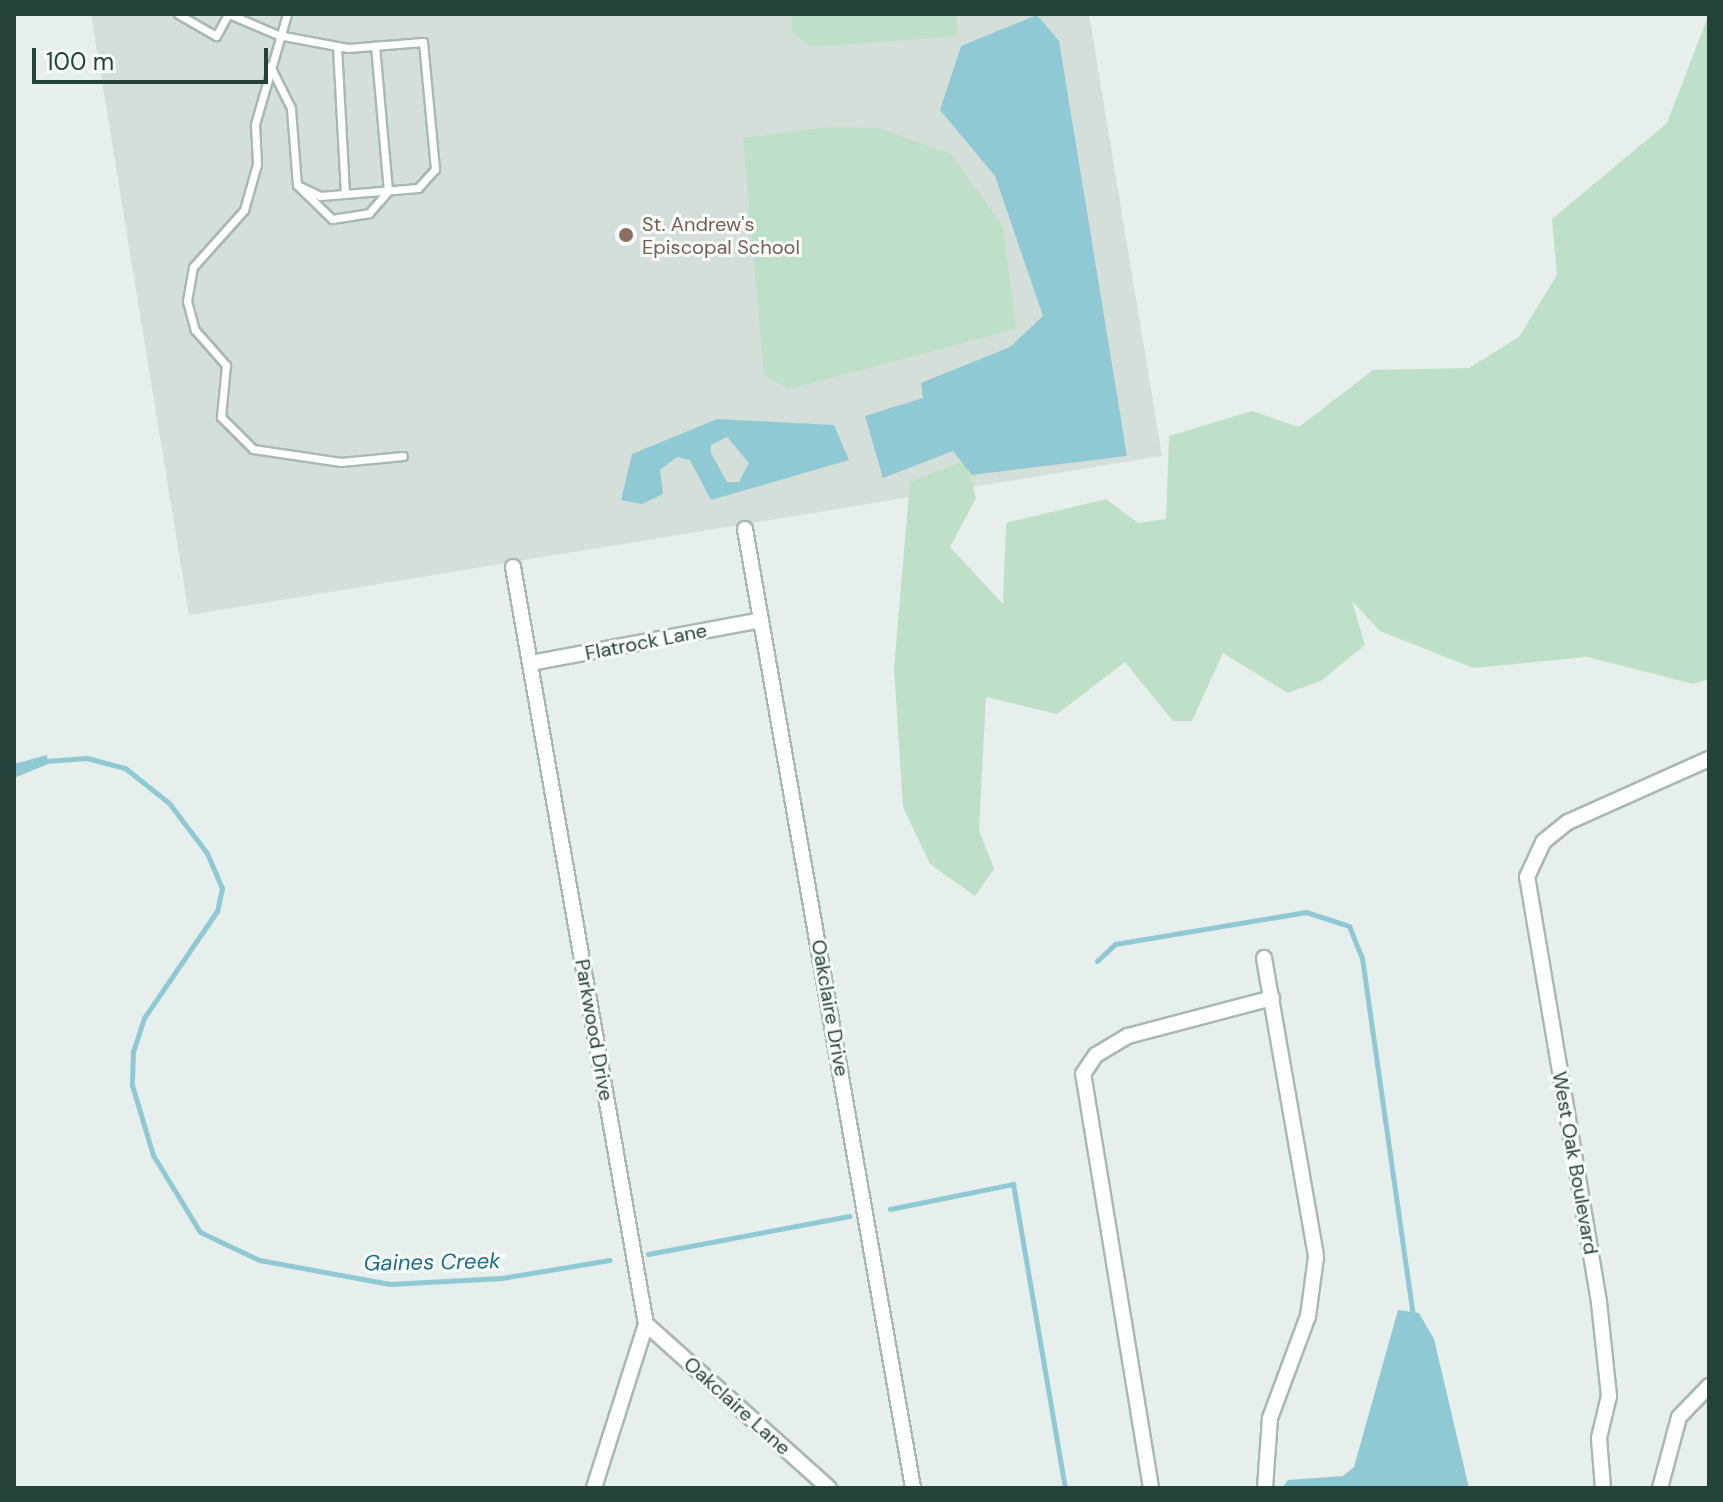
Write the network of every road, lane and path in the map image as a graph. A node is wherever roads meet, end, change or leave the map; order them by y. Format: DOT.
graph roads {
  1 [pos="178,14"];
  2 [pos="228,14"];
  3 [pos="287,14"];
  4 [pos="278,35"];
  5 [pos="337,46"];
  6 [pos="375,46"];
  7 [pos="270,66"];
  8 [pos="297,185"];
  9 [pos="388,191"];
  10 [pos="345,194"];
  11 [pos="403,456"];
  12 [pos="745,529"];
  13 [pos="513,567"];
  14 [pos="761,620"];
  15 [pos="530,663"];
  16 [pos="1709,759"];
  17 [pos="1264,958"];
  18 [pos="1272,998"];
  19 [pos="646,1324"];
  20 [pos="1709,1386"];
  21 [pos="594,1488"];
  22 [pos="829,1488"];
  23 [pos="913,1488"];
  24 [pos="1151,1488"];
  25 [pos="1265,1488"];
  26 [pos="1603,1488"];
  27 [pos="1660,1488"];
  1 -- 2 [label="lane"];
  2 -- 4 [label="lane"];
  3 -- 4 [label="lane"];
  4 -- 5 [label="lane"];
  4 -- 7 [label="lane"];
  5 -- 6 [label="lane"];
  5 -- 10 [label="lane"];
  6 -- 9 [label="lane"];
  6 -- 9 [label="lane"];
  7 -- 8 [label="lane"];
  7 -- 11 [label="lane"];
  8 -- 9 [label="lane"];
  8 -- 10 [label="lane"];
  9 -- 10 [label="lane"];
  12 -- 14 [label="street, Oakclaire Drive"];
  13 -- 15 [label="street, Parkwood Drive"];
  14 -- 15 [label="street, Flatrock Lane"];
  14 -- 23 [label="street, Oakclaire Drive"];
  15 -- 19 [label="street, Parkwood Drive"];
  16 -- 26 [label="street, West Oak Boulevard"];
  17 -- 18 [label="street"];
  18 -- 24 [label="street"];
  18 -- 25 [label="street"];
  19 -- 21 [label="street, Parkwood Drive"];
  19 -- 22 [label="street, Oakclaire Lane"];
  20 -- 27 [label="street"];
}
